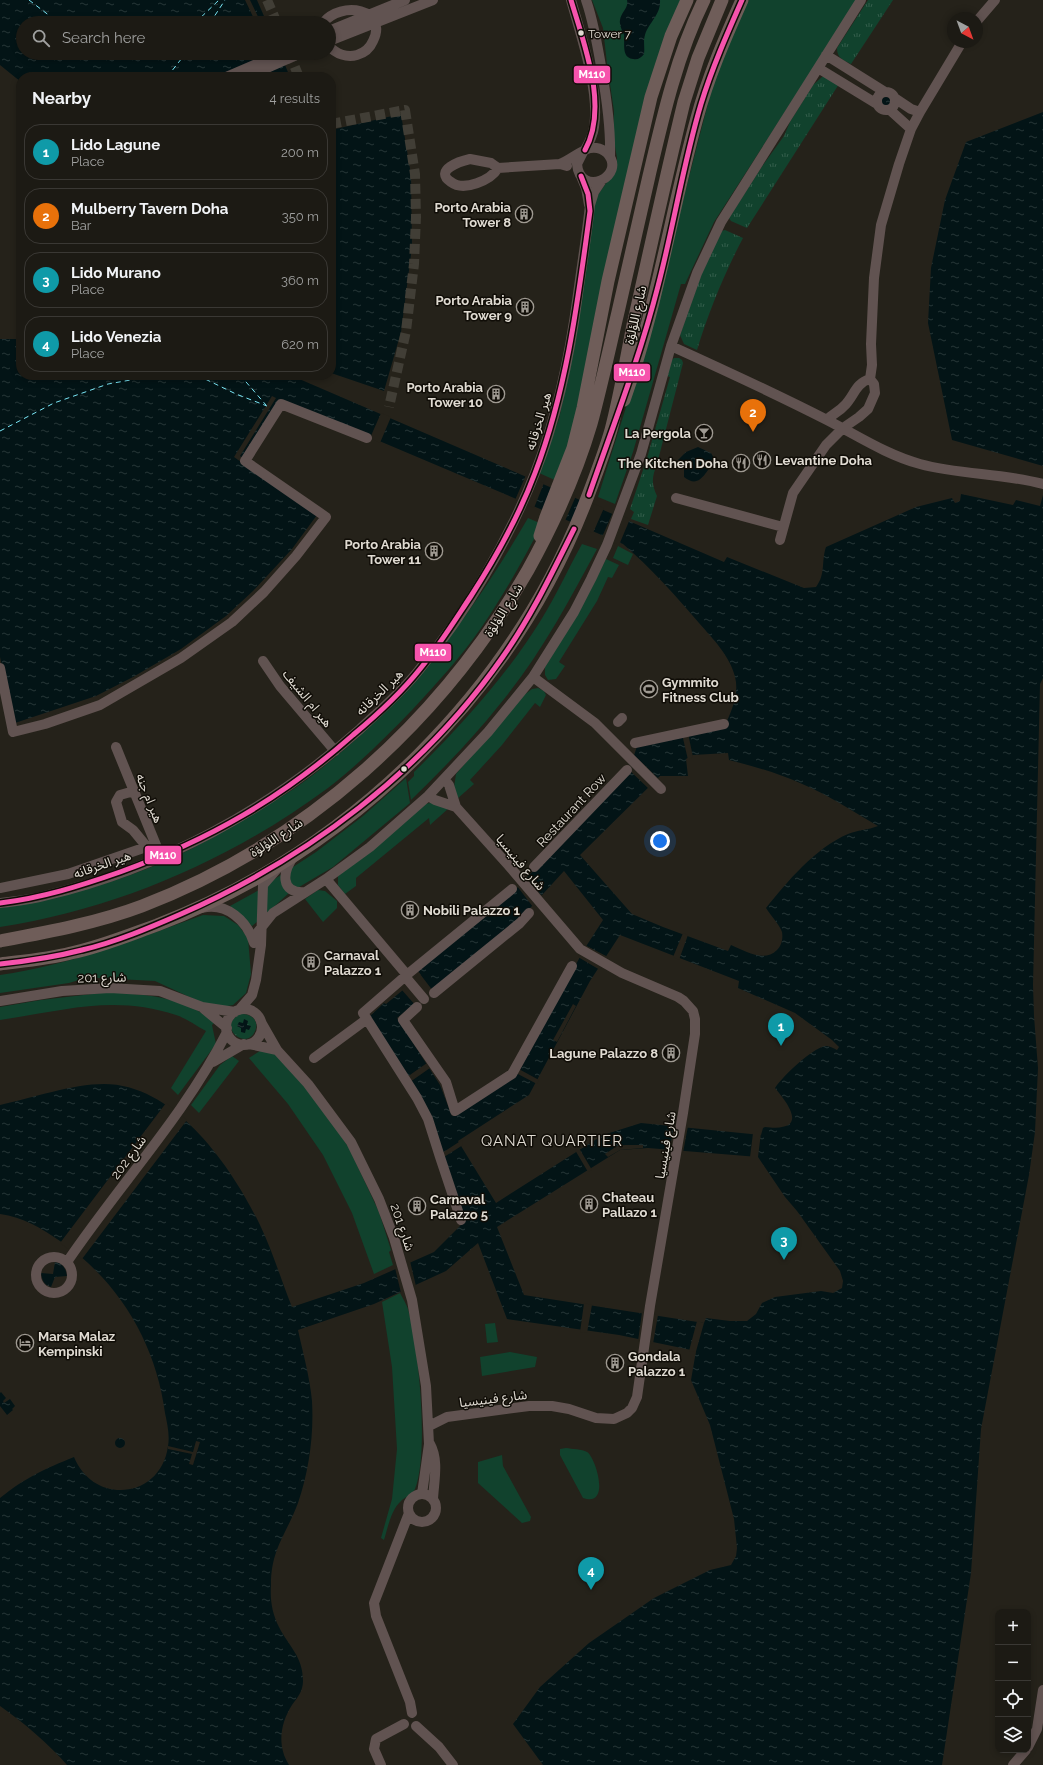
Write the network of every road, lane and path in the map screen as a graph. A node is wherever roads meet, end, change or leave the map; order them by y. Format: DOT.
graph roads {
  1 [pos="405,0"];
  2 [pos="433,0"];
  3 [pos="571,0"];
  4 [pos="586,0"];
  5 [pos="687,0"];
  6 [pos="704,0"];
  7 [pos="722,0"];
  8 [pos="742,0"];
  9 [pos="862,0"];
  10 [pos="995,0"];
  11 [pos="983,13"];
  12 [pos="326,16"];
  13 [pos="373,18"];
  14 [pos="336,29"];
  15 [pos="336,37"];
  16 [pos="958,48"];
  17 [pos="336,51"];
  18 [pos="826,55"];
  19 [pos="273,60"];
  20 [pos="275,60"];
  21 [pos="818,68"];
  22 [pos="240,72"];
  23 [pos="255,72"];
  24 [pos="885,92"];
  25 [pos="896,99"];
  26 [pos="877,104"];
  27 [pos="890,110"];
  28 [pos="920,112"];
  29 [pos="911,129"];
  30 [pos="584,151"];
  31 [pos="610,157"];
  32 [pos="485,162"];
  33 [pos="560,164"];
  34 [pos="498,168"];
  35 [pos="580,174"];
  36 [pos="486,180"];
  37 [pos="602,180"];
  38 [pos="590,211"];
  39 [pos="671,346"];
  40 [pos="870,379"];
  41 [pos="827,420"];
  42 [pos="843,428"];
  43 [pos="611,431"];
  44 [pos="366,438"];
  45 [pos="1039,483"];
  46 [pos="564,486"];
  47 [pos="676,498"];
  48 [pos="783,527"];
  49 [pos="780,540"];
  50 [pos="263,661"];
  51 [pos="0,668"];
  52 [pos="533,677"];
  53 [pos="724,724"];
  54 [pos="635,743"];
  55 [pos="116,747"];
  56 [pos="335,751"];
  57 [pos="626,770"];
  58 [pos="445,780"];
  59 [pos="661,789"];
  60 [pos="134,791"];
  61 [pos="428,796"];
  62 [pos="456,807"];
  63 [pos="151,845"];
  64 [pos="301,850"];
  65 [pos="161,857"];
  66 [pos="534,867"];
  67 [pos="326,879"];
  68 [pos="0,888"];
  69 [pos="512,889"];
  70 [pos="306,892"];
  71 [pos="0,903"];
  72 [pos="529,913"];
  73 [pos="182,915"];
  74 [pos="261,928"];
  75 [pos="253,938"];
  76 [pos="0,941"];
  77 [pos="259,960"];
  78 [pos="0,964"];
  79 [pos="572,966"];
  80 [pos="406,975"];
  81 [pos="434,993"];
  82 [pos="252,994"];
  83 [pos="424,999"];
  84 [pos="0,1001"];
  85 [pos="202,1007"];
  86 [pos="417,1007"];
  87 [pos="237,1011"];
  88 [pos="259,1018"];
  89 [pos="367,1019"];
  90 [pos="227,1030"];
  91 [pos="246,1044"];
  92 [pos="277,1050"];
  93 [pos="314,1058"];
  94 [pos="208,1066"];
  95 [pos="462,1220"];
  96 [pos="66,1262"];
  97 [pos="428,1410"];
  98 [pos="447,1417"];
  99 [pos="429,1426"];
  100 [pos="429,1444"];
  101 [pos="422,1494"];
  102 [pos="433,1499"];
  103 [pos="410,1513"];
  104 [pos="420,1521"];
  105 [pos="401,1535"];
  106 [pos="1043,1692"];
  107 [pos="412,1713"];
  108 [pos="404,1724"];
  109 [pos="416,1726"];
  110 [pos="1040,1726"];
  111 [pos="1031,1742"];
  112 [pos="1023,1753"];
  113 [pos="381,1765"];
  114 [pos="453,1765"];
  115 [pos="1013,1765"];
  1 -- 13 [label="street"];
  2 -- 13 [label="street"];
  3 -- 30 [label="street"];
  4 -- 31 [label="street"];
  5 -- 46 [label="main road"];
  6 -- 46 [label="main road, شارع اللؤلؤة"];
  7 -- 43 [label="main road, شارع اللؤلؤة"];
  8 -- 43 [label="main road"];
  9 -- 18 [label="street"];
  10 -- 11 [label="street"];
  12 -- 13 [label="street"];
  13 -- 14 [label="street"];
  13 -- 15 [label="street"];
  13 -- 17 [label="street"];
  16 -- 28 [label="street"];
  18 -- 21 [label="street"];
  18 -- 24 [label="street"];
  19 -- 22 [label="street"];
  20 -- 23 [label="street"];
  21 -- 26 [label="street"];
  21 -- 39 [label="street"];
  24 -- 25 [label="street"];
  24 -- 26 [label="street"];
  25 -- 27 [label="street"];
  25 -- 28 [label="street"];
  26 -- 27 [label="street"];
  27 -- 29 [label="street"];
  28 -- 29 [label="street"];
  29 -- 40 [label="street"];
  30 -- 31 [label="street"];
  30 -- 33 [label="street"];
  30 -- 35 [label="street"];
  31 -- 37 [label="street"];
  32 -- 34 [label="street"];
  32 -- 36 [label="street"];
  32 -- 36 [label="street"];
  33 -- 34 [label="street"];
  33 -- 35 [label="street"];
  34 -- 36 [label="street"];
  35 -- 37 [label="street"];
  35 -- 38 [label="street, هير الخرقانه"];
  37 -- 38 [label="street, هير الخرقانه"];
  38 -- 56 [label="street, هير الخرقانه"];
  39 -- 41 [label="street"];
  39 -- 52 [label="street"];
  40 -- 41 [label="street"];
  40 -- 42 [label="street"];
  41 -- 42 [label="street"];
  42 -- 45 [label="street"];
  42 -- 48 [label="street"];
  43 -- 64 [label="main road, شارع اللؤلؤة"];
  44 -- 51 [label="street"];
  46 -- 76 [label="main road, شارع اللؤلؤة"];
  47 -- 48 [label="street"];
  48 -- 49 [label="street"];
  50 -- 56 [label="street, هير ام الشيف"];
  52 -- 58 [label="street"];
  52 -- 59 [label="street"];
  53 -- 54 [label="street"];
  55 -- 60 [label="street, هير ام جنه"];
  56 -- 65 [label="street, هير الخرقانه"];
  57 -- 66 [label="street, Restaurant Row"];
  58 -- 61 [label="street"];
  58 -- 62 [label="street, شارع فينيسيا"];
  60 -- 63 [label="street, هير ام جنه"];
  60 -- 63 [label="street"];
  61 -- 62 [label="street, شارع فينيسيا"];
  61 -- 67 [label="street"];
  62 -- 98 [label="street, شارع فينيسيا"];
  63 -- 65 [label="street, هير ام جنه"];
  63 -- 68 [label="street"];
  64 -- 70 [label="street"];
  64 -- 73 [label="main road, شارع اللؤلؤة"];
  64 -- 74 [label="street, شارع 201"];
  65 -- 71 [label="street, هير الخرقانه"];
  67 -- 70 [label="street"];
  67 -- 80 [label="street"];
  69 -- 80 [label="street"];
  70 -- 74 [label="street"];
  72 -- 81 [label="street"];
  73 -- 75 [label="street, شارع 201"];
  73 -- 78 [label="main road, شارع اللؤلؤة"];
  74 -- 75 [label="street"];
  74 -- 77 [label="street, شارع 201"];
  75 -- 77 [label="street, شارع 201"];
  77 -- 82 [label="street, شارع 201"];
  79 -- 86 [label="street"];
  80 -- 83 [label="street"];
  80 -- 89 [label="street"];
  82 -- 87 [label="street, شارع 201"];
  82 -- 88 [label="street, شارع 201"];
  84 -- 85 [label="street, شارع 201"];
  85 -- 87 [label="street, شارع 201"];
  85 -- 90 [label="street, شارع 201"];
  87 -- 88 [label="street"];
  87 -- 90 [label="street"];
  88 -- 91 [label="street"];
  88 -- 92 [label="street, شارع 201"];
  89 -- 93 [label="street"];
  89 -- 95 [label="street"];
  90 -- 91 [label="street"];
  90 -- 94 [label="street, شارع 202"];
  91 -- 92 [label="street"];
  91 -- 94 [label="street, شارع 202"];
  92 -- 97 [label="street, شارع 201"];
  94 -- 96 [label="street, شارع 202"];
  97 -- 98 [label="street, شارع فينيسيا"];
  97 -- 99 [label="street, شارع 201"];
  98 -- 99 [label="street, شارع فينيسيا"];
  99 -- 100 [label="street, شارع 201"];
  100 -- 101 [label="street, شارع 201"];
  100 -- 102 [label="street, شارع 201"];
  101 -- 102 [label="street"];
  101 -- 103 [label="street"];
  102 -- 104 [label="street"];
  103 -- 104 [label="street"];
  103 -- 105 [label="street"];
  104 -- 105 [label="street"];
  105 -- 107 [label="street"];
  106 -- 110 [label="street"];
  107 -- 108 [label="street"];
  107 -- 109 [label="street"];
  108 -- 109 [label="street"];
  108 -- 113 [label="street"];
  109 -- 114 [label="street"];
  110 -- 111 [label="street"];
  112 -- 115 [label="street"];
}
